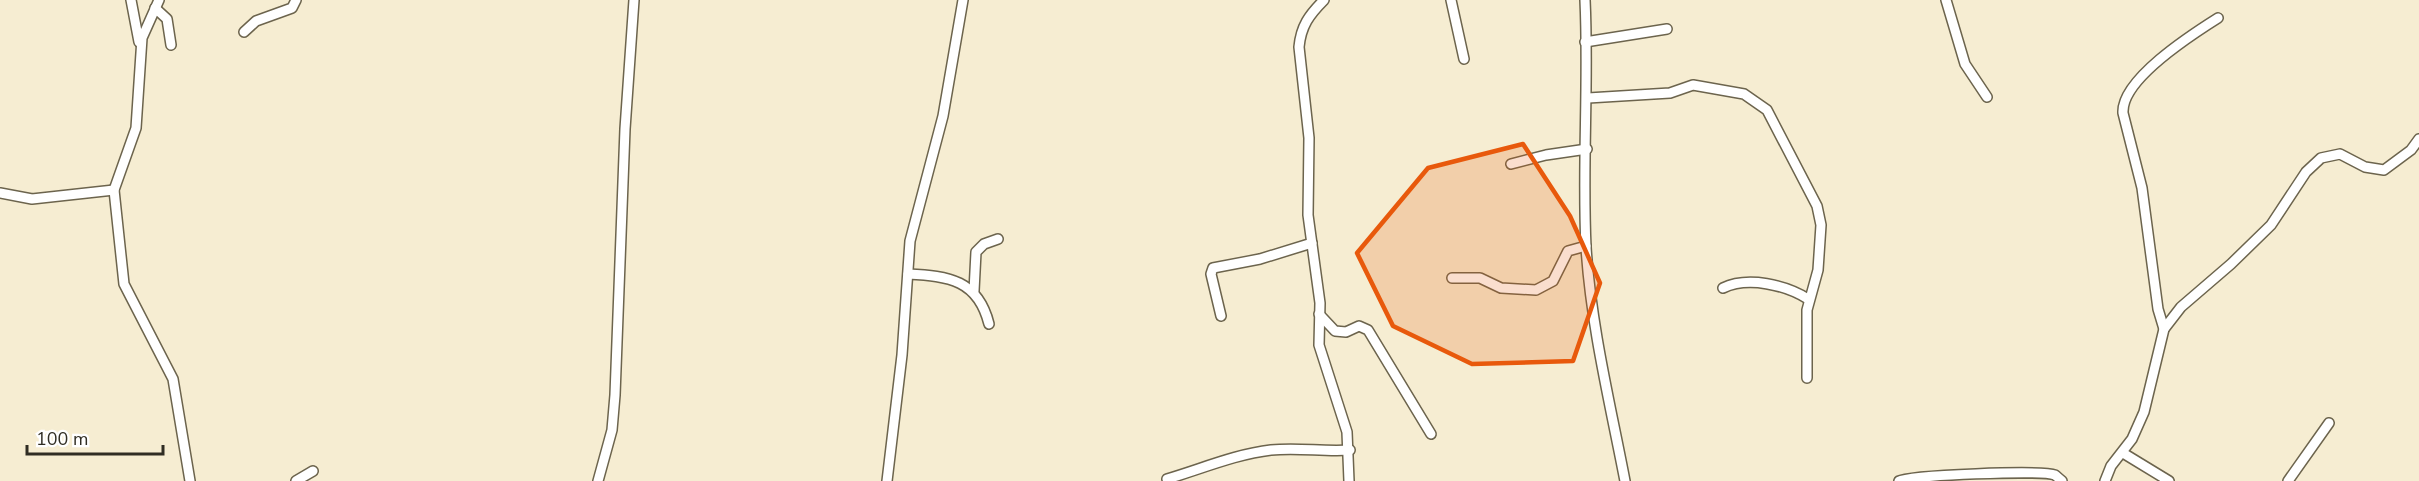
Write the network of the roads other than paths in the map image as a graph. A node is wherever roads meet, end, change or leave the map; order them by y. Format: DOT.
graph roads {
  1 [pos="131,0"];
  2 [pos="296,0"];
  3 [pos="634,0"];
  4 [pos="963,0"];
  5 [pos="1324,0"];
  6 [pos="1451,0"];
  7 [pos="1585,0"];
  8 [pos="1946,0"];
  9 [pos="157,4"];
  10 [pos="2218,18"];
  11 [pos="1667,29"];
  12 [pos="244,33"];
  13 [pos="1586,42"];
  14 [pos="171,45"];
  15 [pos="140,48"];
  16 [pos="1464,59"];
  17 [pos="1987,97"];
  18 [pos="1588,98"];
  19 [pos="2419,139"];
  20 [pos="1587,149"];
  21 [pos="1511,164"];
  22 [pos="114,190"];
  23 [pos="0,192"];
  24 [pos="998,239"];
  25 [pos="1312,243"];
  26 [pos="1586,246"];
  27 [pos="908,274"];
  28 [pos="1452,278"];
  29 [pos="1723,288"];
  30 [pos="974,291"];
  31 [pos="1808,299"];
  32 [pos="1319,314"];
  33 [pos="1221,316"];
  34 [pos="988,324"];
  35 [pos="2164,329"];
  36 [pos="1807,378"];
  37 [pos="2329,423"];
  38 [pos="1431,434"];
  39 [pos="1350,450"];
  40 [pos="2123,453"];
  41 [pos="314,471"];
  42 [pos="1167,479"];
  43 [pos="190,481"];
  44 [pos="296,481"];
  45 [pos="598,481"];
  46 [pos="887,481"];
  47 [pos="1349,481"];
  48 [pos="1625,481"];
  49 [pos="1899,481"];
  50 [pos="2062,481"];
  51 [pos="2105,481"];
  52 [pos="2169,481"];
  53 [pos="2288,481"];
  1 -- 15 [label="street"];
  2 -- 12 [label="street"];
  3 -- 45 [label="street"];
  4 -- 27 [label="street"];
  5 -- 25 [label="street"];
  6 -- 16 [label="street"];
  7 -- 13 [label="street"];
  8 -- 17 [label="street"];
  9 -- 14 [label="street"];
  9 -- 15 [label="street"];
  10 -- 35 [label="street"];
  11 -- 13 [label="street"];
  13 -- 18 [label="street"];
  15 -- 22 [label="street"];
  18 -- 20 [label="street"];
  18 -- 31 [label="street"];
  19 -- 35 [label="street"];
  20 -- 21 [label="street"];
  20 -- 26 [label="street"];
  22 -- 23 [label="street"];
  22 -- 43 [label="street"];
  24 -- 30 [label="street"];
  25 -- 32 [label="street"];
  25 -- 33 [label="street"];
  26 -- 28 [label="street"];
  26 -- 48 [label="street"];
  27 -- 30 [label="street"];
  27 -- 46 [label="street"];
  29 -- 31 [label="street"];
  30 -- 34 [label="street"];
  31 -- 36 [label="street"];
  32 -- 38 [label="street"];
  32 -- 39 [label="street"];
  35 -- 40 [label="street"];
  37 -- 53 [label="street"];
  39 -- 42 [label="street"];
  39 -- 47 [label="street"];
  40 -- 51 [label="street"];
  40 -- 52 [label="street"];
  41 -- 44 [label="street"];
  49 -- 50 [label="street"];
}
